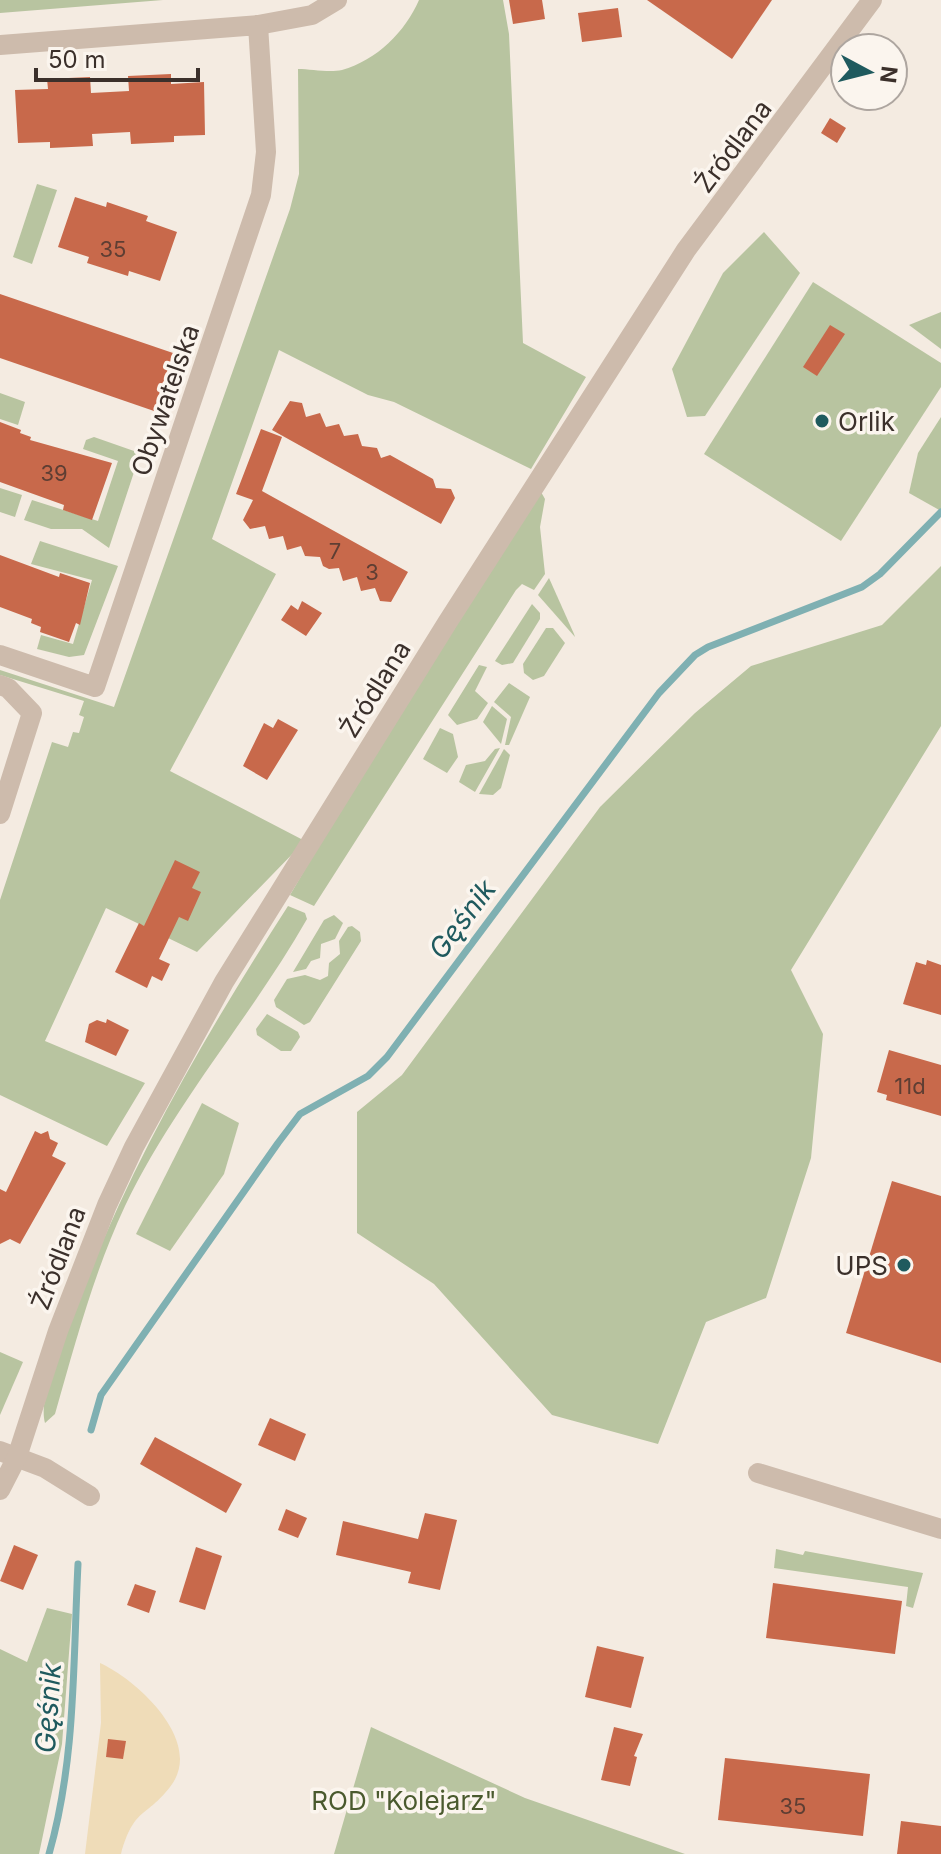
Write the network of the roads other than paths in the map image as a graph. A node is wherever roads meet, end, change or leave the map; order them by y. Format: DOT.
graph roads {
  1 [pos="337,0"];
  2 [pos="872,0"];
  3 [pos="258,25"];
  4 [pos="0,45"];
  5 [pos="0,655"];
  6 [pos="0,685"];
  7 [pos="0,814"];
  8 [pos="8,1454"];
  9 [pos="758,1473"];
  10 [pos="0,1490"];
  11 [pos="90,1496"];
  12 [pos="941,1529"];
  1 -- 3 [label="street"];
  2 -- 8 [label="street, Źródlana"];
  3 -- 4 [label="street"];
  3 -- 5 [label="street, Obywatelska"];
  6 -- 7 [label="street"];
  8 -- 10 [label="street, Źródlana"];
  8 -- 11 [label="street"];
  9 -- 12 [label="street"];
}
